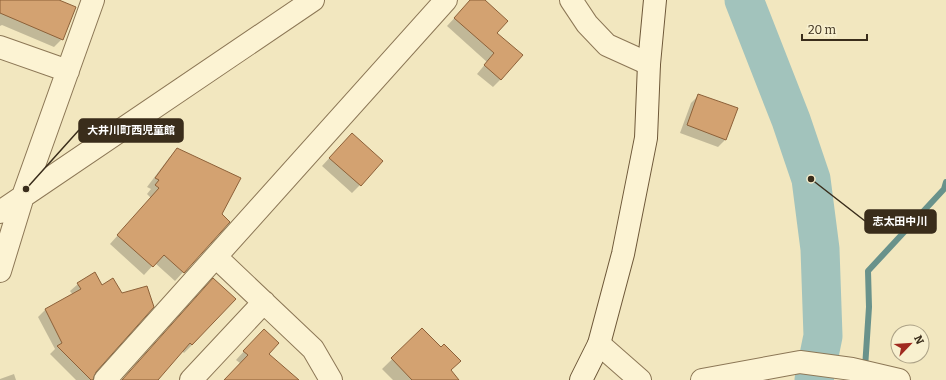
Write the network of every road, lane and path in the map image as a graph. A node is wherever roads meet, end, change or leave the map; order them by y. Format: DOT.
graph roads {
  1 [pos="93,0"];
  2 [pos="313,0"];
  3 [pos="446,0"];
  4 [pos="571,0"];
  5 [pos="655,0"];
  6 [pos="0,47"];
  7 [pos="649,64"];
  8 [pos="68,71"];
  9 [pos="23,196"];
  10 [pos="0,212"];
  11 [pos="216,257"];
  12 [pos="0,271"];
  13 [pos="264,302"];
  14 [pos="599,344"];
  15 [pos="105,380"];
  16 [pos="191,380"];
  17 [pos="331,380"];
  18 [pos="581,380"];
  19 [pos="640,380"];
  20 [pos="702,380"];
  21 [pos="898,380"];
  1 -- 8 [label="street"];
  2 -- 9 [label="street"];
  3 -- 11 [label="street"];
  4 -- 7 [label="street"];
  5 -- 7 [label="street"];
  6 -- 8 [label="street"];
  7 -- 14 [label="street"];
  8 -- 9 [label="street"];
  9 -- 10 [label="street"];
  9 -- 12 [label="street"];
  11 -- 13 [label="street"];
  11 -- 15 [label="street"];
  13 -- 16 [label="street"];
  13 -- 17 [label="street"];
  14 -- 18 [label="street"];
  14 -- 19 [label="street"];
  20 -- 21 [label="street"];
}
